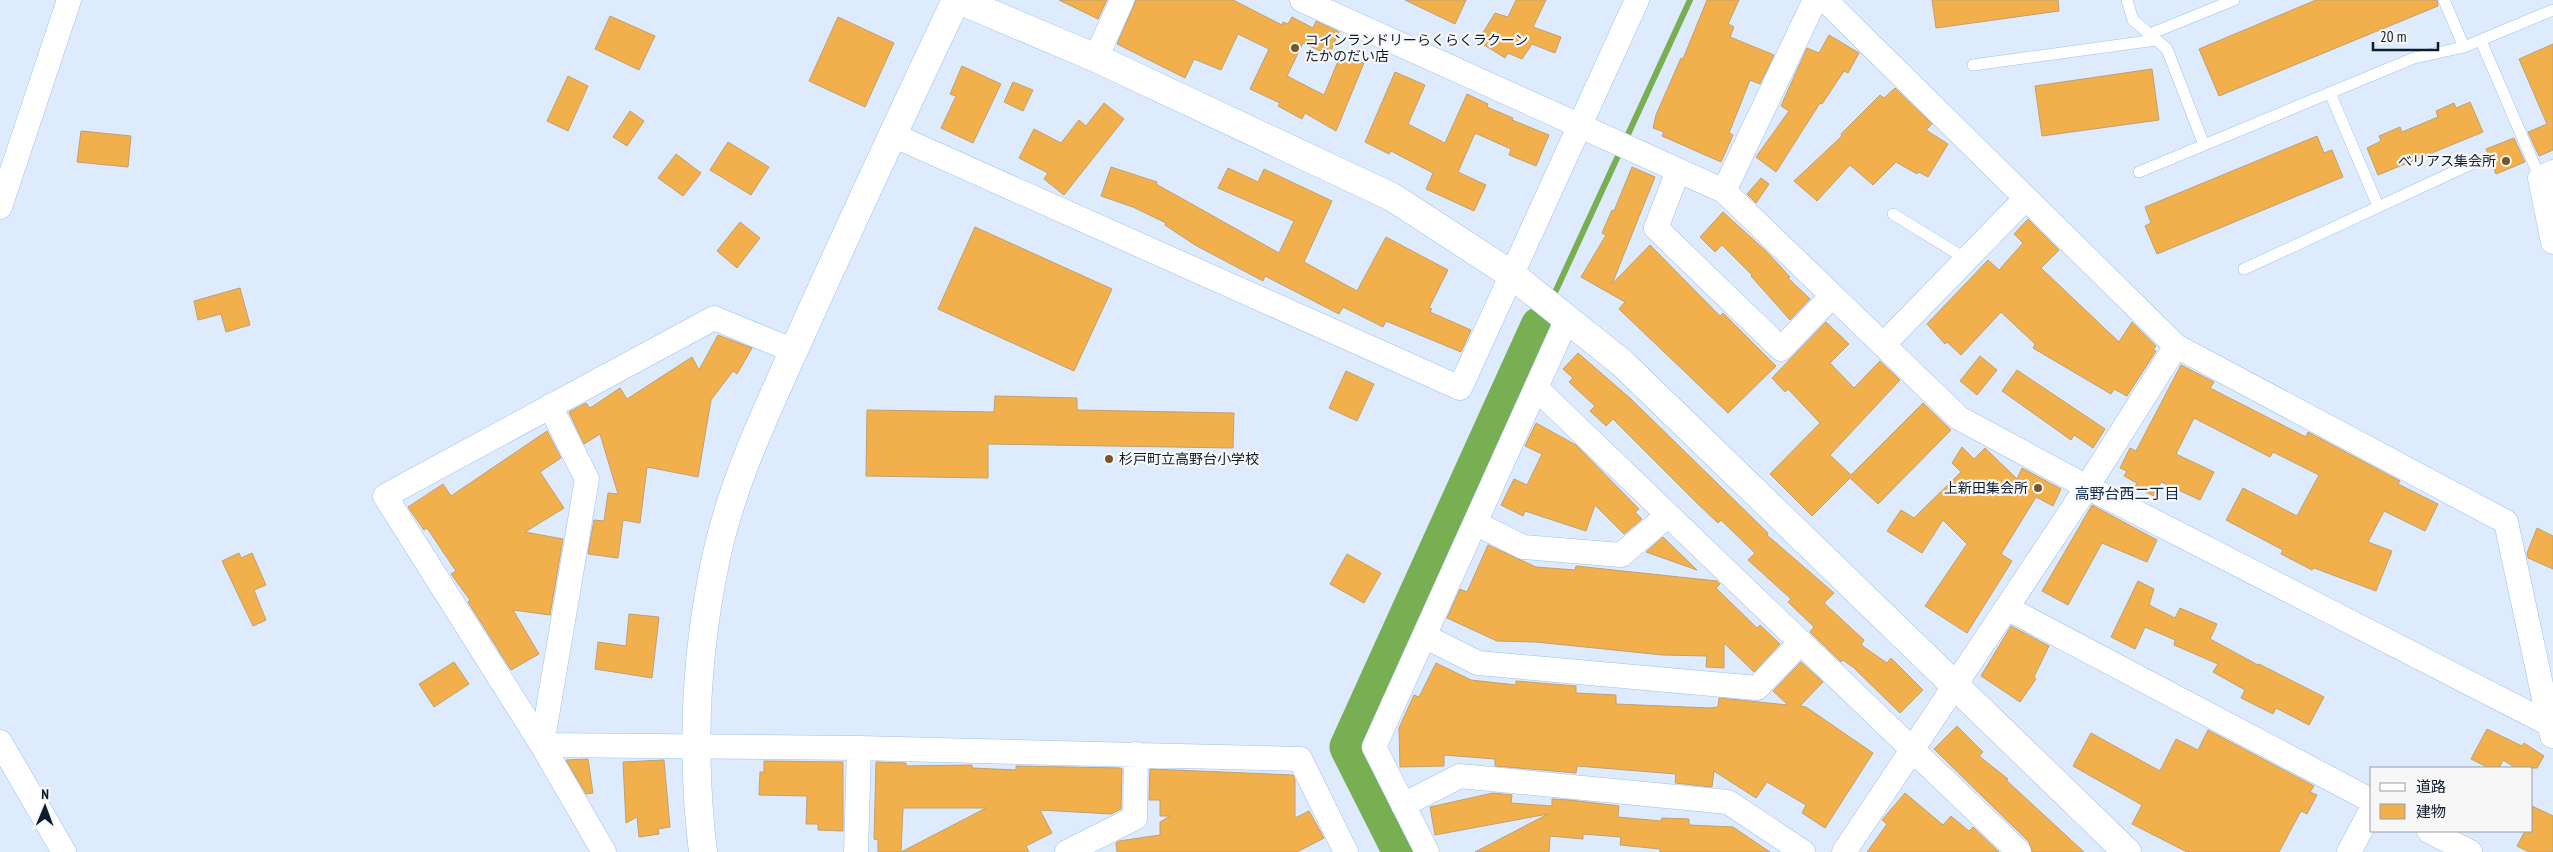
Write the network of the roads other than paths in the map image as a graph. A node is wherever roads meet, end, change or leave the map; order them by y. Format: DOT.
graph roads {
  1 [pos="69,0"];
  2 [pos="957,0"];
  3 [pos="1122,0"];
  4 [pos="1302,0"];
  5 [pos="1636,0"];
  6 [pos="1815,0"];
  7 [pos="1825,0"];
  8 [pos="2126,0"];
  9 [pos="2234,0"];
  10 [pos="2444,0"];
  11 [pos="2553,10"];
  12 [pos="2153,37"];
  13 [pos="2481,41"];
  14 [pos="2464,47"];
  15 [pos="1096,58"];
  16 [pos="1972,65"];
  17 [pos="2330,93"];
  18 [pos="1580,126"];
  19 [pos="893,134"];
  20 [pos="2204,146"];
  21 [pos="2471,164"];
  22 [pos="1678,171"];
  23 [pos="2139,172"];
  24 [pos="2546,175"];
  25 [pos="1724,191"];
  26 [pos="2026,198"];
  27 [pos="0,204"];
  28 [pos="2378,206"];
  29 [pos="1894,214"];
  30 [pos="2553,242"];
  31 [pos="1966,259"];
  32 [pos="2244,268"];
  33 [pos="1512,275"];
  34 [pos="1832,296"];
  35 [pos="1567,319"];
  36 [pos="1883,345"];
  37 [pos="2176,346"];
  38 [pos="794,351"];
  39 [pos="1536,388"];
  40 [pos="550,406"];
  41 [pos="2087,487"];
  42 [pos="1668,515"];
  43 [pos="1475,523"];
  44 [pos="2006,608"];
  45 [pos="1424,636"];
  46 [pos="1801,642"];
  47 [pos="1956,684"];
  48 [pos="2552,731"];
  49 [pos="0,742"];
  50 [pos="695,744"];
  51 [pos="542,745"];
  52 [pos="859,748"];
  53 [pos="1913,750"];
  54 [pos="1136,754"];
  55 [pos="2370,800"];
  56 [pos="1403,805"];
  57 [pos="2370,813"];
  58 [pos="2431,832"];
  59 [pos="64,852"];
  60 [pos="604,852"];
  61 [pos="703,852"];
  62 [pos="856,852"];
  63 [pos="1068,852"];
  64 [pos="1346,852"];
  65 [pos="1427,852"];
  66 [pos="1803,852"];
  67 [pos="1844,852"];
  68 [pos="2019,852"];
  69 [pos="2126,852"];
  70 [pos="2349,852"];
  71 [pos="2470,852"];
  1 -- 27 [label="street"];
  2 -- 15 [label="street"];
  2 -- 19 [label="street"];
  3 -- 15 [label="street"];
  4 -- 18 [label="street"];
  5 -- 18 [label="street"];
  6 -- 25 [label="street"];
  7 -- 26 [label="street"];
  8 -- 12 [label="lane"];
  9 -- 12 [label="lane"];
  10 -- 14 [label="lane"];
  11 -- 13 [label="lane"];
  12 -- 16 [label="lane"];
  12 -- 20 [label="lane"];
  13 -- 14 [label="lane"];
  13 -- 24 [label="lane"];
  14 -- 17 [label="lane"];
  15 -- 33 [label="street"];
  17 -- 20 [label="lane"];
  17 -- 28 [label="lane"];
  18 -- 22 [label="street"];
  18 -- 33 [label="street"];
  19 -- 33 [label="street"];
  19 -- 38 [label="street"];
  20 -- 23 [label="lane"];
  21 -- 28 [label="lane"];
  22 -- 25 [label="street"];
  22 -- 34 [label="street"];
  24 -- 30 [label="street"];
  25 -- 34 [label="street"];
  26 -- 31 [label="street"];
  26 -- 37 [label="street"];
  28 -- 32 [label="lane"];
  29 -- 31 [label="lane"];
  31 -- 36 [label="street"];
  33 -- 35 [label="street"];
  34 -- 36 [label="street"];
  35 -- 39 [label="street"];
  35 -- 47 [label="street"];
  36 -- 41 [label="street"];
  37 -- 41 [label="street"];
  37 -- 48 [label="street"];
  38 -- 40 [label="street"];
  38 -- 50 [label="street"];
  39 -- 42 [label="street"];
  39 -- 43 [label="street"];
  40 -- 51 [label="street"];
  40 -- 51 [label="street"];
  41 -- 44 [label="street"];
  41 -- 48 [label="street"];
  42 -- 43 [label="street"];
  42 -- 46 [label="street"];
  43 -- 45 [label="street"];
  44 -- 47 [label="street"];
  44 -- 55 [label="street"];
  45 -- 46 [label="street"];
  45 -- 56 [label="street"];
  46 -- 53 [label="street"];
  47 -- 53 [label="street"];
  47 -- 69 [label="street"];
  49 -- 59 [label="street"];
  50 -- 51 [label="street"];
  50 -- 52 [label="street"];
  50 -- 61 [label="street"];
  51 -- 60 [label="street"];
  52 -- 54 [label="street"];
  52 -- 62 [label="street"];
  53 -- 67 [label="street"];
  53 -- 68 [label="street"];
  54 -- 63 [label="street"];
  54 -- 64 [label="street"];
  56 -- 65 [label="street"];
  56 -- 66 [label="street"];
  57 -- 70 [label="street"];
  58 -- 71 [label="street"];
}
